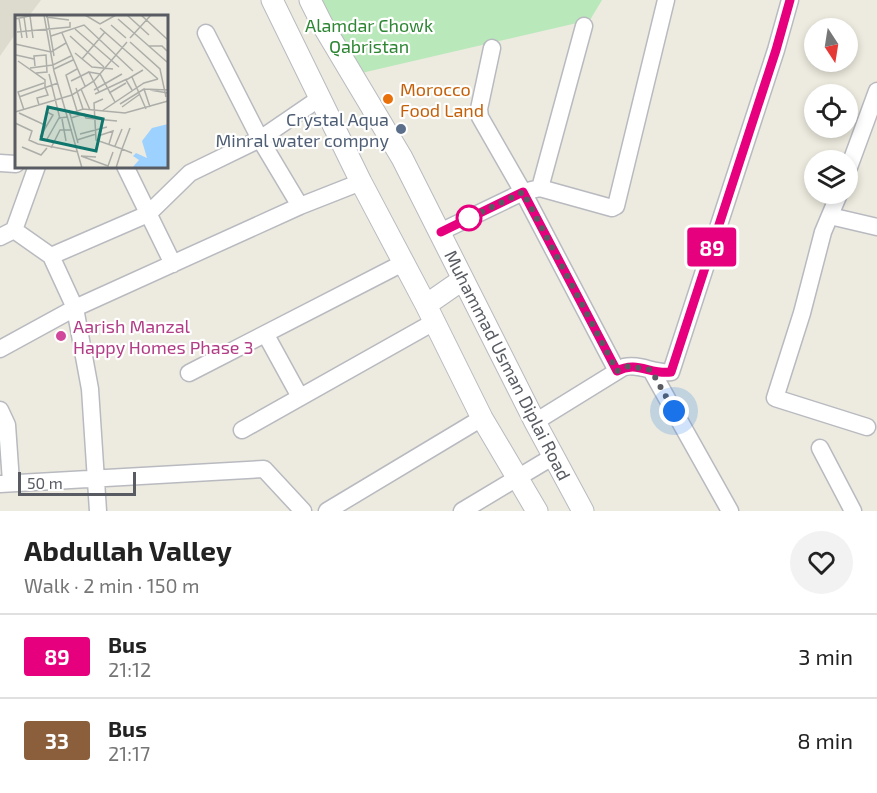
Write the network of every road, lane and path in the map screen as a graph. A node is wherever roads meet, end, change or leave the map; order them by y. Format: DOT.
graph roads {
  1 [pos="273,0"];
  2 [pos="310,0"];
  3 [pos="666,0"];
  4 [pos="790,0"];
  5 [pos="584,26"];
  6 [pos="206,33"];
  7 [pos="492,48"];
  8 [pos="877,91"];
  9 [pos="320,98"];
  10 [pos="260,140"];
  11 [pos="855,150"];
  12 [pos="0,162"];
  13 [pos="15,164"];
  14 [pos="36,168"];
  15 [pos="126,168"];
  16 [pos="361,182"];
  17 [pos="540,188"];
  18 [pos="523,192"];
  19 [pos="834,204"];
  20 [pos="300,206"];
  21 [pos="148,214"];
  22 [pos="830,216"];
  23 [pos="877,227"];
  24 [pos="441,232"];
  25 [pos="7,234"];
  26 [pos="51,256"];
  27 [pos="403,263"];
  28 [pos="173,264"];
  29 [pos="462,280"];
  30 [pos="75,308"];
  31 [pos="430,314"];
  32 [pos="266,335"];
  33 [pos="0,349"];
  34 [pos="651,370"];
  35 [pos="617,371"];
  36 [pos="189,373"];
  37 [pos="300,398"];
  38 [pos="0,410"];
  39 [pos="482,418"];
  40 [pos="535,422"];
  41 [pos="867,427"];
  42 [pos="242,430"];
  43 [pos="820,448"];
  44 [pos="554,456"];
  45 [pos="519,477"];
  46 [pos="95,479"];
  47 [pos="6,483"];
  48 [pos="98,511"];
  49 [pos="303,511"];
  50 [pos="327,511"];
  51 [pos="462,511"];
  52 [pos="537,511"];
  53 [pos="583,511"];
  54 [pos="730,511"];
  55 [pos="853,511"];
  1 -- 9 [label="street"];
  2 -- 24 [label="street, Muhammad Usman Diplai Road"];
  3 -- 17 [label="street"];
  4 -- 34 [label="street"];
  5 -- 17 [label="street"];
  6 -- 10 [label="street"];
  7 -- 18 [label="street"];
  8 -- 11 [label="street"];
  9 -- 10 [label="street"];
  9 -- 16 [label="street"];
  10 -- 20 [label="street"];
  10 -- 21 [label="street"];
  12 -- 13 [label="street"];
  14 -- 25 [label="street"];
  15 -- 21 [label="street"];
  16 -- 20 [label="street"];
  16 -- 27 [label="street"];
  17 -- 18 [label="street"];
  18 -- 24 [label="street"];
  18 -- 35 [label="street"];
  19 -- 22 [label="street"];
  20 -- 28 [label="street"];
  21 -- 26 [label="street"];
  21 -- 28 [label="street"];
  22 -- 23 [label="street"];
  22 -- 41 [label="street"];
  24 -- 29 [label="street, Muhammad Usman Diplai Road"];
  25 -- 26 [label="street"];
  26 -- 30 [label="street"];
  27 -- 31 [label="street"];
  27 -- 32 [label="street"];
  28 -- 30 [label="street"];
  29 -- 31 [label="street"];
  29 -- 40 [label="street, Muhammad Usman Diplai Road"];
  30 -- 33 [label="street"];
  30 -- 46 [label="street"];
  31 -- 37 [label="street"];
  31 -- 39 [label="street"];
  32 -- 36 [label="street"];
  32 -- 37 [label="street"];
  34 -- 35 [label="street"];
  34 -- 54 [label="street"];
  35 -- 40 [label="street"];
  37 -- 42 [label="street"];
  38 -- 47 [label="street"];
  39 -- 45 [label="street"];
  39 -- 50 [label="street"];
  40 -- 44 [label="street, Muhammad Usman Diplai Road"];
  43 -- 55 [label="street"];
  44 -- 45 [label="street"];
  44 -- 53 [label="street, Muhammad Usman Diplai Road"];
  45 -- 51 [label="street"];
  45 -- 52 [label="street"];
  46 -- 47 [label="street"];
  46 -- 48 [label="street"];
  46 -- 49 [label="street"];
}
